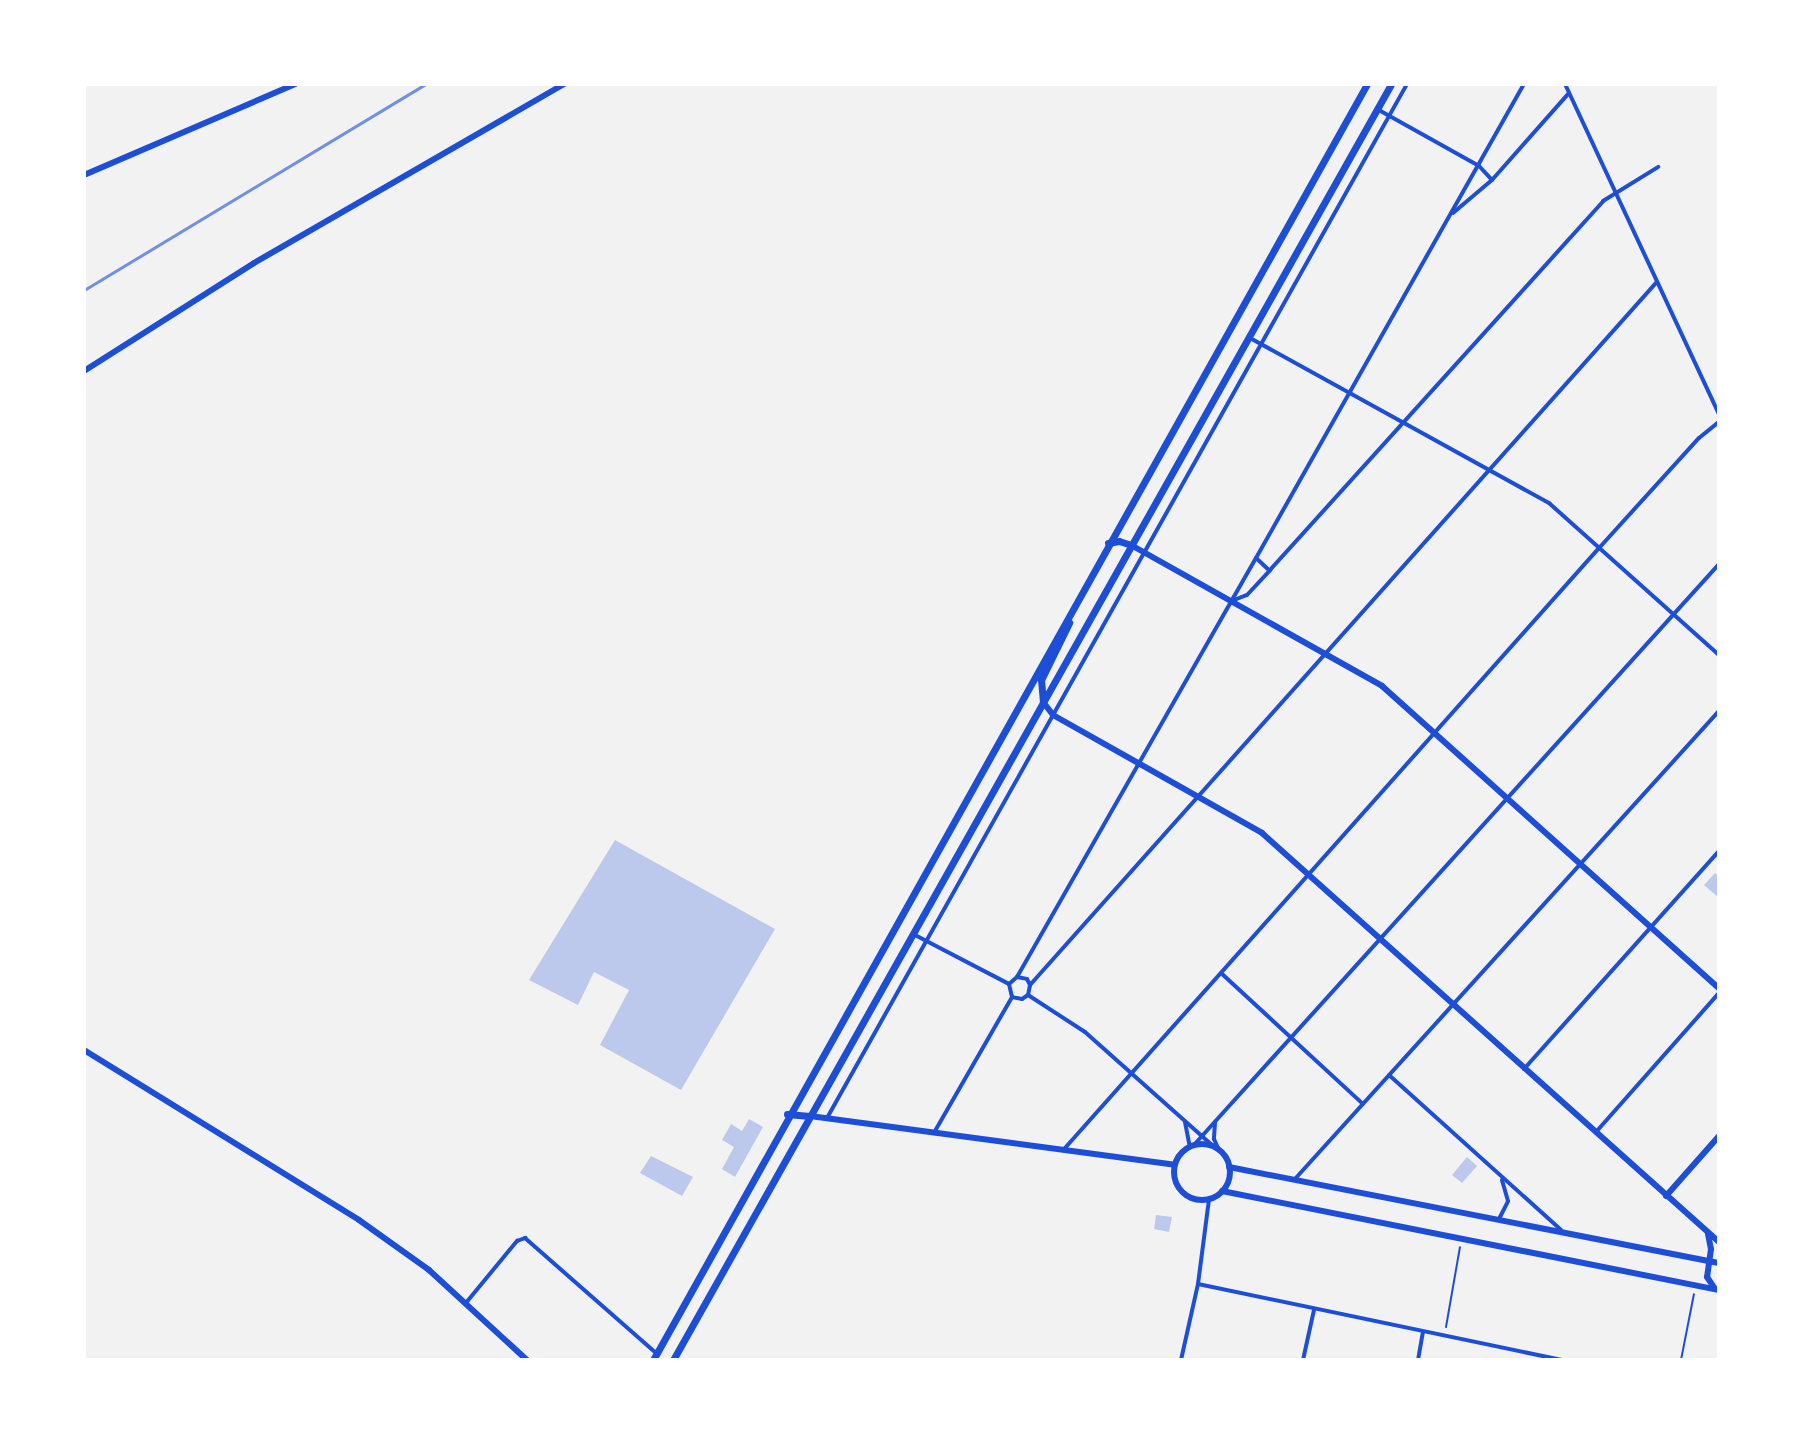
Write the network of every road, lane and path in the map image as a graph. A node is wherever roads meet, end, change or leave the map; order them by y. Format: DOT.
graph roads {
  1 [pos="295,84"];
  2 [pos="564,84"];
  3 [pos="1367,84"];
  4 [pos="1391,84"];
  5 [pos="1407,84"];
  6 [pos="1524,84"];
  7 [pos="1565,84"];
  8 [pos="1569,93"];
  9 [pos="1377,109"];
  10 [pos="1389,116"];
  11 [pos="1479,166"];
  12 [pos="1658,167"];
  13 [pos="84,175"];
  14 [pos="1492,180"];
  15 [pos="1615,192"];
  16 [pos="1451,214"];
  17 [pos="1656,283"];
  18 [pos="1248,337"];
  19 [pos="1261,344"];
  20 [pos="84,371"];
  21 [pos="1349,393"];
  22 [pos="1719,414"];
  23 [pos="1719,422"];
  24 [pos="1403,423"];
  25 [pos="1488,471"];
  26 [pos="1108,543"];
  27 [pos="1131,545"];
  28 [pos="1600,547"];
  29 [pos="1144,552"];
  30 [pos="1256,558"];
  31 [pos="1719,564"];
  32 [pos="1270,570"];
  33 [pos="1080,595"];
  34 [pos="1232,601"];
  35 [pos="1673,614"];
  36 [pos="1324,654"];
  37 [pos="1719,655"];
  38 [pos="1043,702"];
  39 [pos="1719,711"];
  40 [pos="1053,715"];
  41 [pos="1435,732"];
  42 [pos="1139,762"];
  43 [pos="1198,795"];
  44 [pos="1508,798"];
  45 [pos="1719,851"];
  46 [pos="1581,863"];
  47 [pos="1308,875"];
  48 [pos="1651,927"];
  49 [pos="913,934"];
  50 [pos="1380,939"];
  51 [pos="926,941"];
  52 [pos="1221,973"];
  53 [pos="1017,977"];
  54 [pos="1009,984"];
  55 [pos="1030,985"];
  56 [pos="1719,990"];
  57 [pos="1028,995"];
  58 [pos="1012,997"];
  59 [pos="1453,1005"];
  60 [pos="1291,1037"];
  61 [pos="84,1050"];
  62 [pos="1524,1069"];
  63 [pos="1131,1074"];
  64 [pos="1389,1075"];
  65 [pos="1363,1104"];
  66 [pos="787,1114"];
  67 [pos="810,1116"];
  68 [pos="827,1118"];
  69 [pos="1183,1120"];
  70 [pos="1215,1121"];
  71 [pos="935,1131"];
  72 [pos="1595,1133"];
  73 [pos="1202,1136"];
  74 [pos="1718,1139"];
  75 [pos="1191,1146"];
  76 [pos="1065,1148"];
  77 [pos="1216,1149"];
  78 [pos="1175,1165"];
  79 [pos="1229,1167"];
  80 [pos="1502,1178"];
  81 [pos="1293,1181"];
  82 [pos="1222,1191"];
  83 [pos="1666,1196"];
  84 [pos="1209,1199"];
  85 [pos="1499,1219"];
  86 [pos="1561,1230"];
  87 [pos="1708,1234"];
  88 [pos="1462,1240"];
  89 [pos="1719,1242"];
  90 [pos="1708,1262"];
  91 [pos="1719,1263"];
  92 [pos="1198,1284"];
  93 [pos="1696,1287"];
  94 [pos="1717,1290"];
  95 [pos="465,1304"];
  96 [pos="1314,1310"];
  97 [pos="1423,1332"];
  98 [pos="1444,1336"];
  99 [pos="654,1357"];
  100 [pos="1534,1357"];
  101 [pos="527,1360"];
  102 [pos="673,1360"];
  103 [pos="1181,1360"];
  104 [pos="1303,1360"];
  105 [pos="1418,1360"];
  106 [pos="1563,1360"];
  107 [pos="1681,1360"];
  1 -- 13 [label="street"];
  2 -- 20 [label="street"];
  3 -- 26 [label="highway"];
  4 -- 9 [label="highway"];
  5 -- 10 [label="street"];
  6 -- 11 [label="street"];
  7 -- 8 [label="street"];
  8 -- 14 [label="street"];
  8 -- 15 [label="street"];
  9 -- 10 [label="street"];
  9 -- 18 [label="highway"];
  10 -- 11 [label="street"];
  10 -- 19 [label="street"];
  11 -- 14 [label="street"];
  11 -- 16 [label="street"];
  12 -- 15 [label="street"];
  14 -- 16 [label="street"];
  15 -- 17 [label="street"];
  15 -- 24 [label="street"];
  16 -- 21 [label="street"];
  17 -- 22 [label="street"];
  17 -- 25 [label="street"];
  18 -- 19 [label="street"];
  18 -- 27 [label="highway"];
  19 -- 21 [label="street"];
  19 -- 29 [label="street"];
  21 -- 24 [label="street"];
  21 -- 30 [label="street"];
  23 -- 28 [label="street"];
  24 -- 25 [label="street"];
  24 -- 32 [label="street"];
  25 -- 28 [label="street"];
  25 -- 36 [label="street"];
  26 -- 27 [label="highway"];
  26 -- 33 [label="highway"];
  27 -- 29 [label="street"];
  27 -- 38 [label="highway"];
  28 -- 35 [label="street"];
  28 -- 41 [label="street"];
  29 -- 34 [label="street"];
  29 -- 40 [label="street"];
  30 -- 32 [label="street"];
  30 -- 34 [label="street"];
  31 -- 35 [label="street"];
  32 -- 34 [label="street"];
  33 -- 38 [label="highway"];
  33 -- 66 [label="highway"];
  34 -- 36 [label="street"];
  34 -- 42 [label="street"];
  35 -- 37 [label="street"];
  35 -- 44 [label="street"];
  36 -- 41 [label="street"];
  36 -- 43 [label="street"];
  38 -- 40 [label="street"];
  38 -- 49 [label="highway"];
  39 -- 46 [label="street"];
  40 -- 42 [label="street"];
  40 -- 51 [label="street"];
  41 -- 44 [label="street"];
  41 -- 47 [label="street"];
  42 -- 43 [label="street"];
  42 -- 53 [label="street"];
  43 -- 47 [label="street"];
  43 -- 55 [label="street"];
  44 -- 46 [label="street"];
  44 -- 50 [label="street"];
  45 -- 48 [label="street"];
  46 -- 48 [label="street"];
  46 -- 59 [label="street"];
  47 -- 50 [label="street"];
  47 -- 52 [label="street"];
  48 -- 56 [label="street"];
  48 -- 62 [label="street"];
  49 -- 51 [label="street"];
  49 -- 67 [label="highway"];
  50 -- 59 [label="street"];
  50 -- 60 [label="street"];
  51 -- 54 [label="street"];
  51 -- 68 [label="street"];
  52 -- 60 [label="street"];
  52 -- 63 [label="street"];
  53 -- 54 [label="street"];
  53 -- 55 [label="street"];
  54 -- 58 [label="street"];
  55 -- 57 [label="street"];
  56 -- 72 [label="street"];
  57 -- 58 [label="street"];
  57 -- 63 [label="street"];
  58 -- 71 [label="street"];
  59 -- 62 [label="street"];
  59 -- 64 [label="street"];
  60 -- 65 [label="street"];
  60 -- 70 [label="street"];
  61 -- 95 [label="street"];
  62 -- 72 [label="street"];
  63 -- 69 [label="street"];
  63 -- 76 [label="street"];
  64 -- 65 [label="street"];
  64 -- 80 [label="street"];
  65 -- 81 [label="street"];
  66 -- 67 [label="highway"];
  66 -- 99 [label="highway"];
  67 -- 68 [label="street"];
  67 -- 102 [label="highway"];
  68 -- 71 [label="street"];
  69 -- 73 [label="street"];
  69 -- 75 [label="street"];
  70 -- 73 [label="street"];
  70 -- 77 [label="street"];
  71 -- 76 [label="street"];
  72 -- 83 [label="street"];
  73 -- 75 [label="street"];
  73 -- 77 [label="street"];
  74 -- 83 [label="street"];
  75 -- 77 [label="street"];
  75 -- 78 [label="street"];
  76 -- 78 [label="street"];
  77 -- 79 [label="street"];
  78 -- 84 [label="street"];
  79 -- 81 [label="street"];
  79 -- 82 [label="street"];
  80 -- 85 [label="street"];
  80 -- 86 [label="street"];
  81 -- 85 [label="street"];
  82 -- 84 [label="street"];
  82 -- 88 [label="street"];
  83 -- 87 [label="street"];
  84 -- 92 [label="street"];
  85 -- 86 [label="street"];
  86 -- 90 [label="street"];
  87 -- 89 [label="street"];
  87 -- 90 [label="street"];
  88 -- 93 [label="street"];
  88 -- 98 [label="path"];
  90 -- 91 [label="street"];
  90 -- 94 [label="street"];
  92 -- 96 [label="street"];
  92 -- 103 [label="street"];
  93 -- 94 [label="street"];
  93 -- 107 [label="path"];
  95 -- 99 [label="street"];
  95 -- 101 [label="street"];
  96 -- 97 [label="street"];
  96 -- 104 [label="street"];
  97 -- 98 [label="street"];
  97 -- 105 [label="street"];
  98 -- 100 [label="street"];
  100 -- 106 [label="street"];
}
